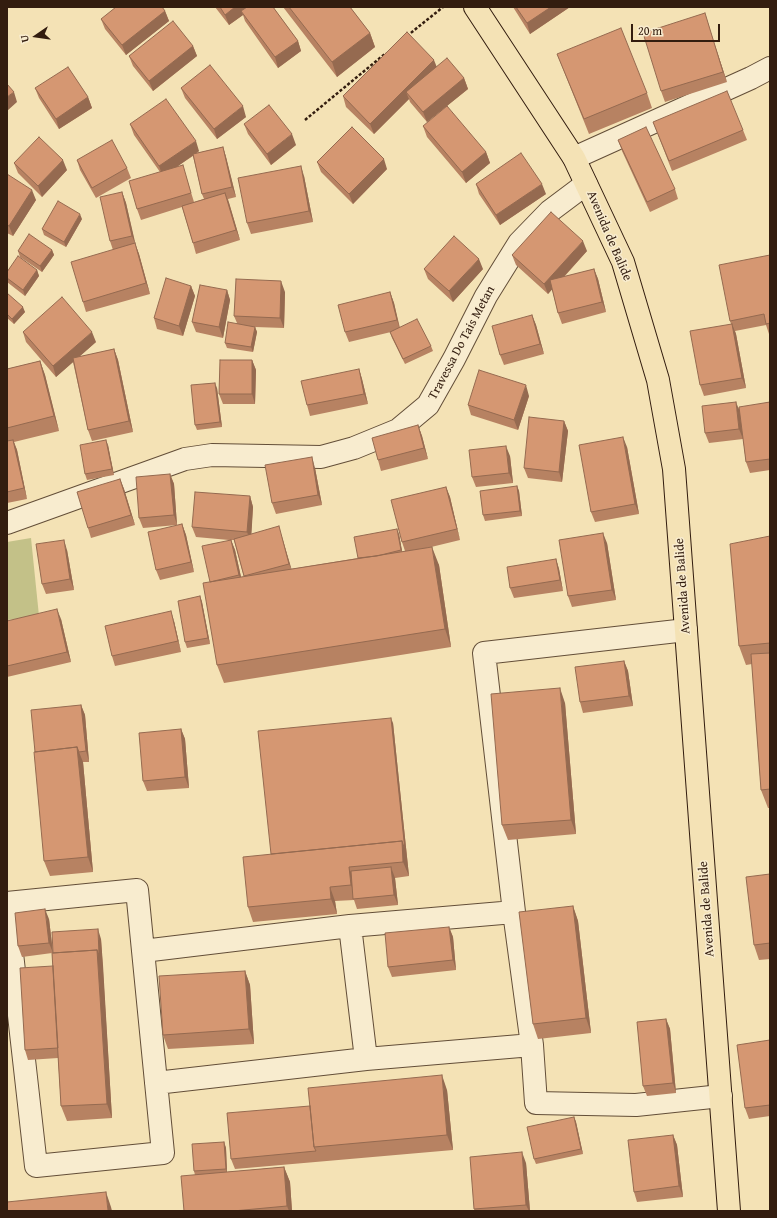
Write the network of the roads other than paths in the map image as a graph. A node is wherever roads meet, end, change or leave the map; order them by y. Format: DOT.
graph roads {
  1 [pos="475,7"];
  2 [pos="770,68"];
  3 [pos="574,158"];
  4 [pos="586,184"];
  5 [pos="7,523"];
  6 [pos="686,630"];
  7 [pos="7,903"];
  8 [pos="7,910"];
  9 [pos="514,912"];
  10 [pos="350,926"];
  11 [pos="143,951"];
  12 [pos="532,1045"];
  13 [pos="366,1059"];
  14 [pos="16,1067"];
  15 [pos="156,1083"];
  16 [pos="721,1096"];
  17 [pos="729,1211"];
  1 -- 3 [label="main road, Avenida de Balide"];
  2 -- 3 [label="street"];
  3 -- 4 [label="main road, Avenida de Balide"];
  4 -- 5 [label="street, Travessa Do Tais Metan"];
  4 -- 6 [label="main road, Avenida de Balide"];
  6 -- 9 [label="street"];
  6 -- 16 [label="main road, Avenida de Balide"];
  7 -- 11 [label="street"];
  8 -- 14 [label="street"];
  9 -- 10 [label="street"];
  9 -- 12 [label="street"];
  10 -- 11 [label="street"];
  10 -- 13 [label="street"];
  11 -- 15 [label="street"];
  12 -- 13 [label="street"];
  12 -- 16 [label="street"];
  13 -- 15 [label="street"];
  14 -- 15 [label="street"];
  16 -- 17 [label="main road, Avenida de Balide"];
}
